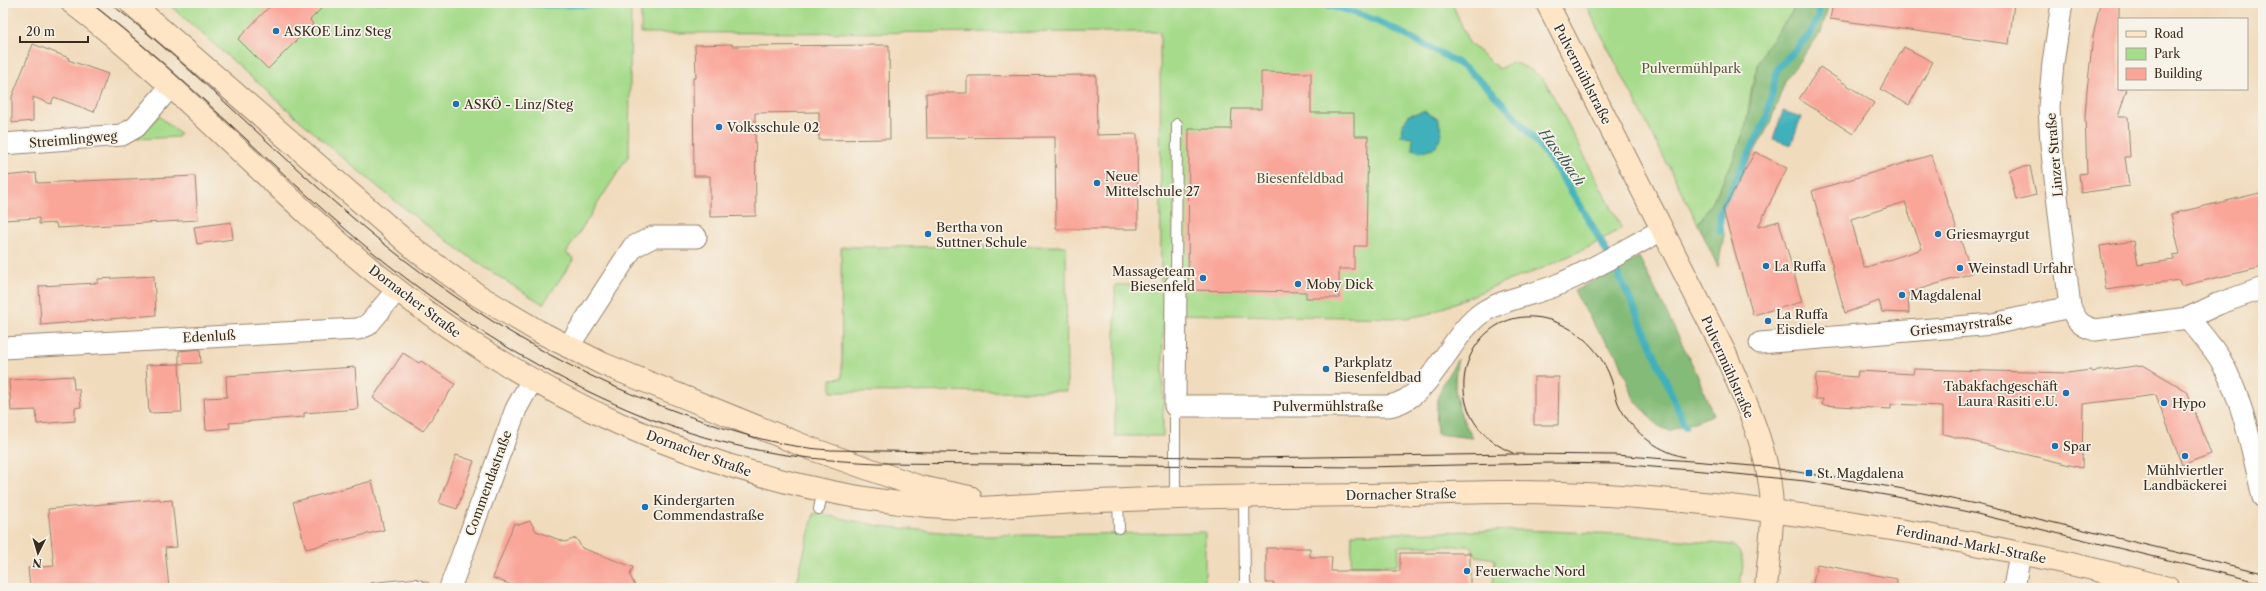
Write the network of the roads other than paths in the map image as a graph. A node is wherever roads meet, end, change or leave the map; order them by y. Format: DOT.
graph roads {
  1 [pos="72,3"];
  2 [pos="130,3"];
  3 [pos="1547,3"];
  4 [pos="2062,3"];
  5 [pos="170,87"];
  6 [pos="1177,124"];
  7 [pos="3,144"];
  8 [pos="1662,230"];
  9 [pos="696,237"];
  10 [pos="1176,284"];
  11 [pos="2263,288"];
  12 [pos="397,290"];
  13 [pos="2070,307"];
  14 [pos="2188,318"];
  15 [pos="1760,343"];
  16 [pos="568,347"];
  17 [pos="3,348"];
  18 [pos="532,380"];
  19 [pos="1175,406"];
  20 [pos="834,457"];
  21 [pos="1244,496"];
  22 [pos="2263,497"];
  23 [pos="1175,498"];
  24 [pos="821,499"];
  25 [pos="1118,502"];
  26 [pos="1029,505"];
  27 [pos="1772,511"];
  28 [pos="1119,528"];
  29 [pos="2020,553"];
  30 [pos="374,588"];
  31 [pos="426,588"];
  32 [pos="450,588"];
  33 [pos="1247,588"];
  34 [pos="1766,588"];
  35 [pos="2014,588"];
  36 [pos="2168,588"];
  1 -- 5 [label="street, Dornacher Straße"];
  2 -- 16 [label="street, Dornacher Straße"];
  3 -- 8 [label="street, Pulvermühlstraße"];
  4 -- 13 [label="street, Linzer Straße"];
  5 -- 7 [label="street, Streimlingweg"];
  5 -- 12 [label="street, Dornacher Straße"];
  6 -- 10 [label="lane"];
  8 -- 19 [label="street, Pulvermühlstraße"];
  8 -- 27 [label="street, Pulvermühlstraße"];
  9 -- 16 [label="street"];
  10 -- 19 [label="street"];
  11 -- 14 [label="street"];
  12 -- 17 [label="street, Edenluß"];
  12 -- 18 [label="street, Dornacher Straße"];
  13 -- 14 [label="street"];
  13 -- 15 [label="street, Griesmayrstraße"];
  14 -- 22 [label="street"];
  16 -- 20 [label="street, Dornacher Straße"];
  18 -- 24 [label="street, Dornacher Straße"];
  18 -- 32 [label="street, Commendastraße"];
  19 -- 23 [label="lane"];
  20 -- 24 [label="street"];
  20 -- 26 [label="street, Dornacher Straße"];
  21 -- 23 [label="street, Dornacher Straße"];
  21 -- 27 [label="street, Dornacher Straße"];
  21 -- 33 [label="lane"];
  23 -- 25 [label="street, Dornacher Straße"];
  24 -- 26 [label="street, Dornacher Straße"];
  25 -- 26 [label="street, Dornacher Straße"];
  25 -- 28 [label="lane"];
  27 -- 29 [label="street, Ferdinand-Markl-Straße"];
  27 -- 34 [label="street, Pulvermühlstraße"];
  29 -- 35 [label="street"];
  29 -- 36 [label="street, Ferdinand-Markl-Straße"];
  30 -- 31 [label="lane"];
}
